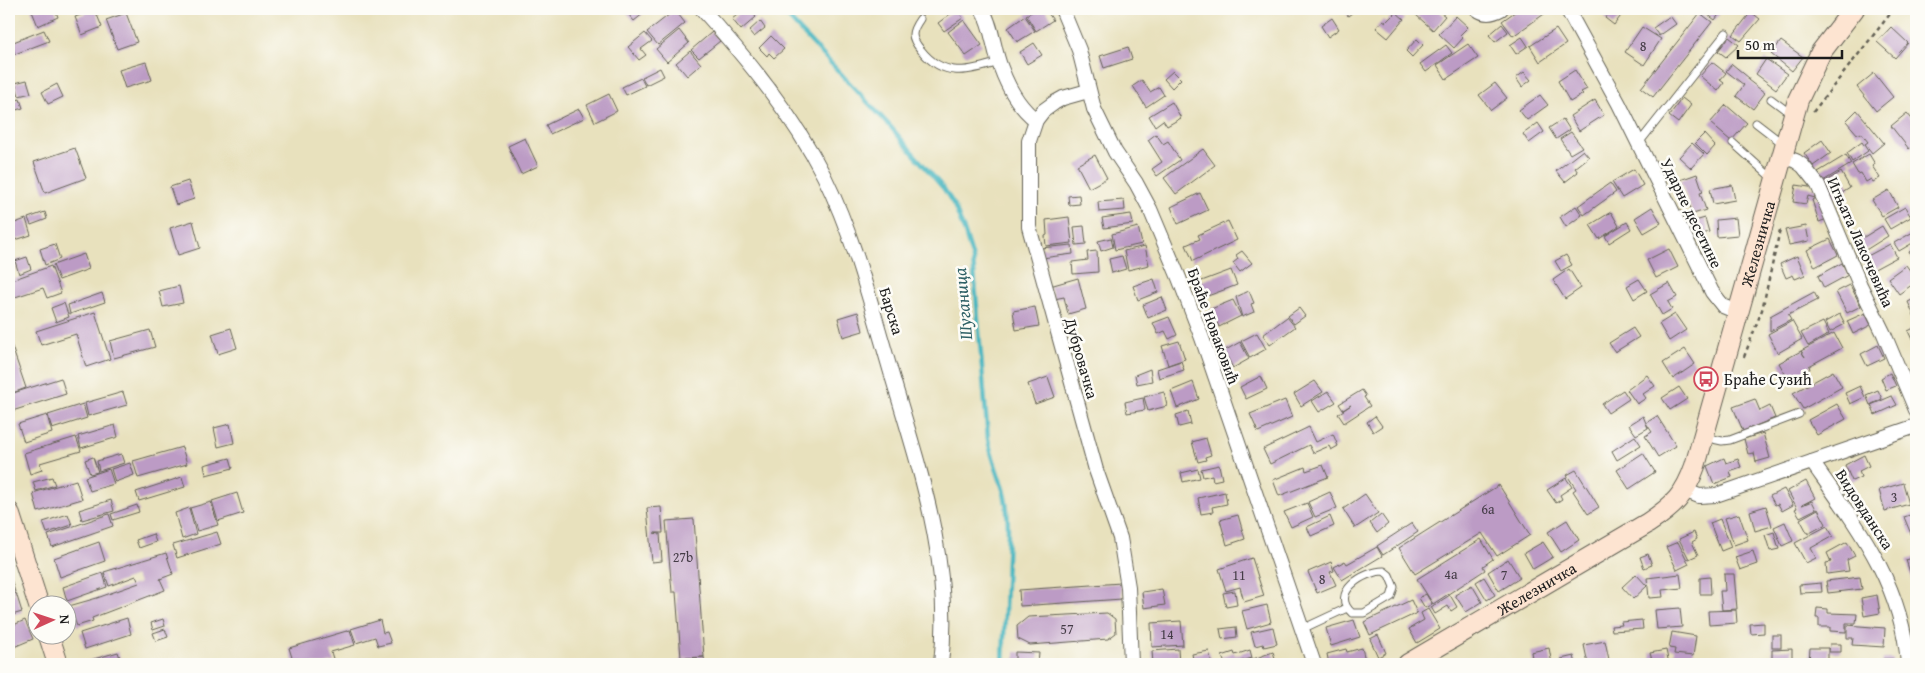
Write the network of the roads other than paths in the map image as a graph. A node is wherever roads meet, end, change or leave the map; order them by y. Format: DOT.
graph roads {
  1 [pos="702,9"];
  2 [pos="982,9"];
  3 [pos="1062,9"];
  4 [pos="1477,9"];
  5 [pos="1501,9"];
  6 [pos="1567,9"];
  7 [pos="1854,9"];
  8 [pos="920,18"];
  9 [pos="1726,32"];
  10 [pos="999,62"];
  11 [pos="1088,91"];
  12 [pos="1772,99"];
  13 [pos="1802,115"];
  14 [pos="1036,120"];
  15 [pos="1756,123"];
  16 [pos="1639,143"];
  17 [pos="1734,143"];
  18 [pos="1783,151"];
  19 [pos="1775,182"];
  20 [pos="1740,313"];
  21 [pos="1916,410"];
  22 [pos="1799,414"];
  23 [pos="1916,426"];
  24 [pos="1704,436"];
  25 [pos="1812,462"];
  26 [pos="1684,490"];
  27 [pos="9,512"];
  28 [pos="13,538"];
  29 [pos="35,596"];
  30 [pos="1347,608"];
  31 [pos="1302,629"];
  32 [pos="52,646"];
  33 [pos="58,664"];
  34 [pos="941,664"];
  35 [pos="1131,664"];
  36 [pos="1314,664"];
  37 [pos="1408,664"];
  38 [pos="1908,664"];
  1 -- 34 [label="street, Барска"];
  2 -- 10 [label="street"];
  3 -- 11 [label="street, Браће Новаковић"];
  4 -- 5 [label="street"];
  6 -- 16 [label="street, Ударне десетине"];
  7 -- 13 [label="main road, Железничка"];
  8 -- 10 [label="lane"];
  9 -- 16 [label="lane"];
  10 -- 14 [label="street"];
  11 -- 14 [label="street, Дубровачка"];
  11 -- 31 [label="street, Браће Новаковић"];
  12 -- 13 [label="lane"];
  13 -- 18 [label="main road, Железничка"];
  14 -- 35 [label="street, Дубровачка"];
  15 -- 18 [label="lane"];
  16 -- 20 [label="street, Ударне десетине"];
  17 -- 19 [label="lane"];
  18 -- 19 [label="main road, Железничка"];
  18 -- 21 [label="street, Игњата Лакочевића"];
  19 -- 20 [label="main road, Железничка"];
  20 -- 24 [label="main road, Железничка"];
  22 -- 24 [label="lane"];
  23 -- 25 [label="street"];
  24 -- 26 [label="main road, Железничка"];
  25 -- 26 [label="street"];
  25 -- 38 [label="street, Видовданска"];
  26 -- 37 [label="main road, Железничка"];
  27 -- 28 [label="main road"];
  28 -- 29 [label="main road"];
  30 -- 30 [label="lane"];
  30 -- 31 [label="lane"];
  31 -- 36 [label="street, Браће Новаковић"];
  32 -- 33 [label="main road"];
}
